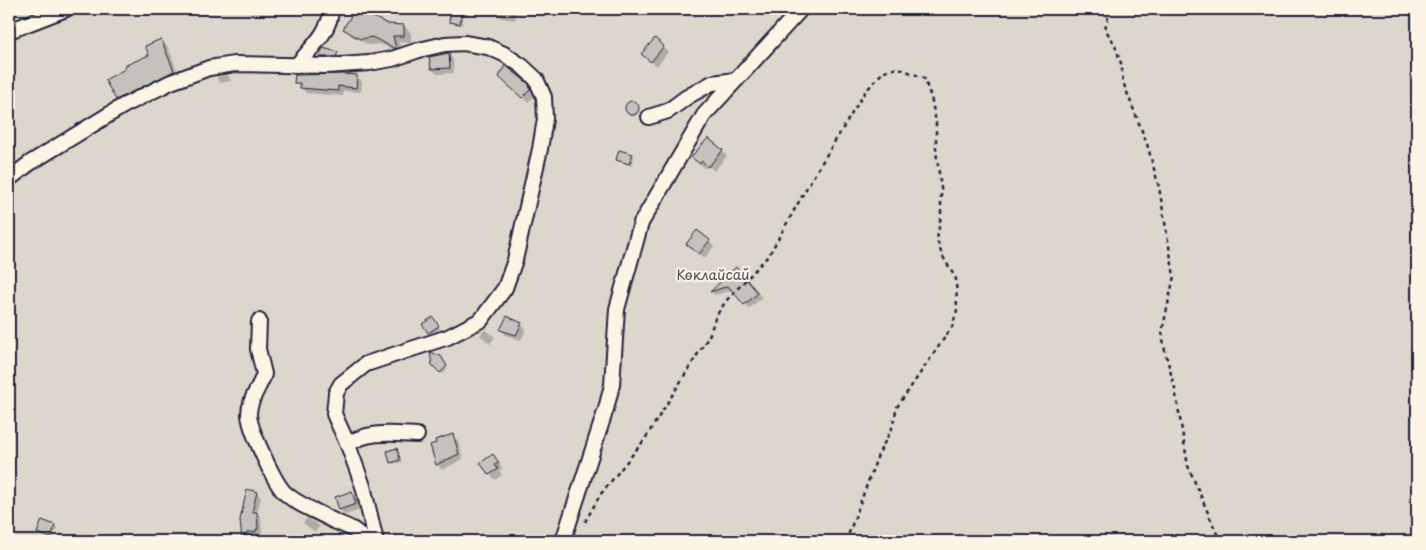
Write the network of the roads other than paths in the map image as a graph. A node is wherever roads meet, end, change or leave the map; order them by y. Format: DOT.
graph roads {
  1 [pos="66,9"];
  2 [pos="331,9"];
  3 [pos="801,9"];
  4 [pos="9,31"];
  5 [pos="296,66"];
  6 [pos="736,80"];
  7 [pos="649,117"];
  8 [pos="9,179"];
  9 [pos="259,321"];
  10 [pos="416,435"];
  11 [pos="348,445"];
  12 [pos="364,541"];
  13 [pos="376,541"];
  14 [pos="563,541"];
  1 -- 4 [label="street"];
  2 -- 5 [label="street"];
  3 -- 6 [label="street"];
  5 -- 8 [label="street"];
  5 -- 11 [label="street"];
  6 -- 7 [label="street"];
  6 -- 14 [label="street"];
  9 -- 12 [label="street"];
  10 -- 11 [label="street"];
  11 -- 13 [label="street"];
}
